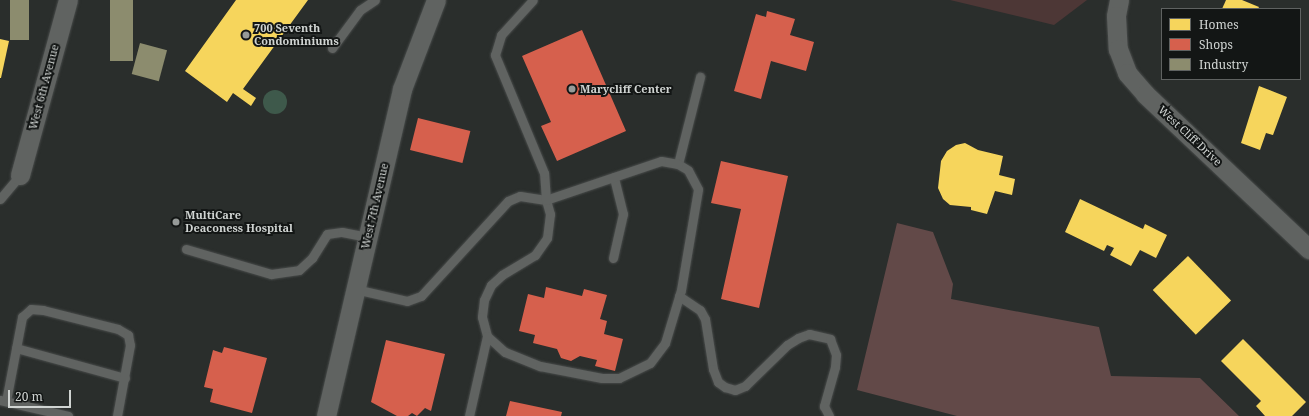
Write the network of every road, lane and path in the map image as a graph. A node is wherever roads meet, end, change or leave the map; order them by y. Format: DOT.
graph roads {
  1 [pos="68,0"];
  2 [pos="375,0"];
  3 [pos="436,0"];
  4 [pos="533,0"];
  5 [pos="1119,0"];
  6 [pos="332,48"];
  7 [pos="700,77"];
  8 [pos="678,164"];
  9 [pos="20,175"];
  10 [pos="614,178"];
  11 [pos="0,199"];
  12 [pos="546,200"];
  13 [pos="368,237"];
  14 [pos="186,249"];
  15 [pos="1309,249"];
  16 [pos="613,258"];
  17 [pos="355,289"];
  18 [pos="679,296"];
  19 [pos="487,336"];
  20 [pos="16,348"];
  21 [pos="125,378"];
  22 [pos="3,401"];
  23 [pos="68,416"];
  24 [pos="117,416"];
  25 [pos="326,416"];
  26 [pos="469,416"];
  27 [pos="829,416"];
  1 -- 9 [label="street, West 6th Avenue"];
  2 -- 6 [label="lane"];
  3 -- 13 [label="street, West 7th Avenue"];
  4 -- 12 [label="lane"];
  5 -- 15 [label="street, West Cliff Drive"];
  7 -- 8 [label="lane"];
  8 -- 10 [label="lane"];
  8 -- 18 [label="lane"];
  9 -- 11 [label="lane"];
  10 -- 12 [label="lane"];
  10 -- 16 [label="lane"];
  12 -- 17 [label="lane"];
  12 -- 19 [label="lane"];
  13 -- 14 [label="lane"];
  13 -- 17 [label="street, West 7th Avenue"];
  17 -- 25 [label="street, West 7th Avenue"];
  18 -- 19 [label="lane"];
  18 -- 27 [label="lane"];
  19 -- 26 [label="lane"];
  20 -- 21 [label="lane"];
  20 -- 21 [label="lane"];
  20 -- 22 [label="lane"];
  21 -- 24 [label="lane"];
  22 -- 23 [label="lane"];
}
